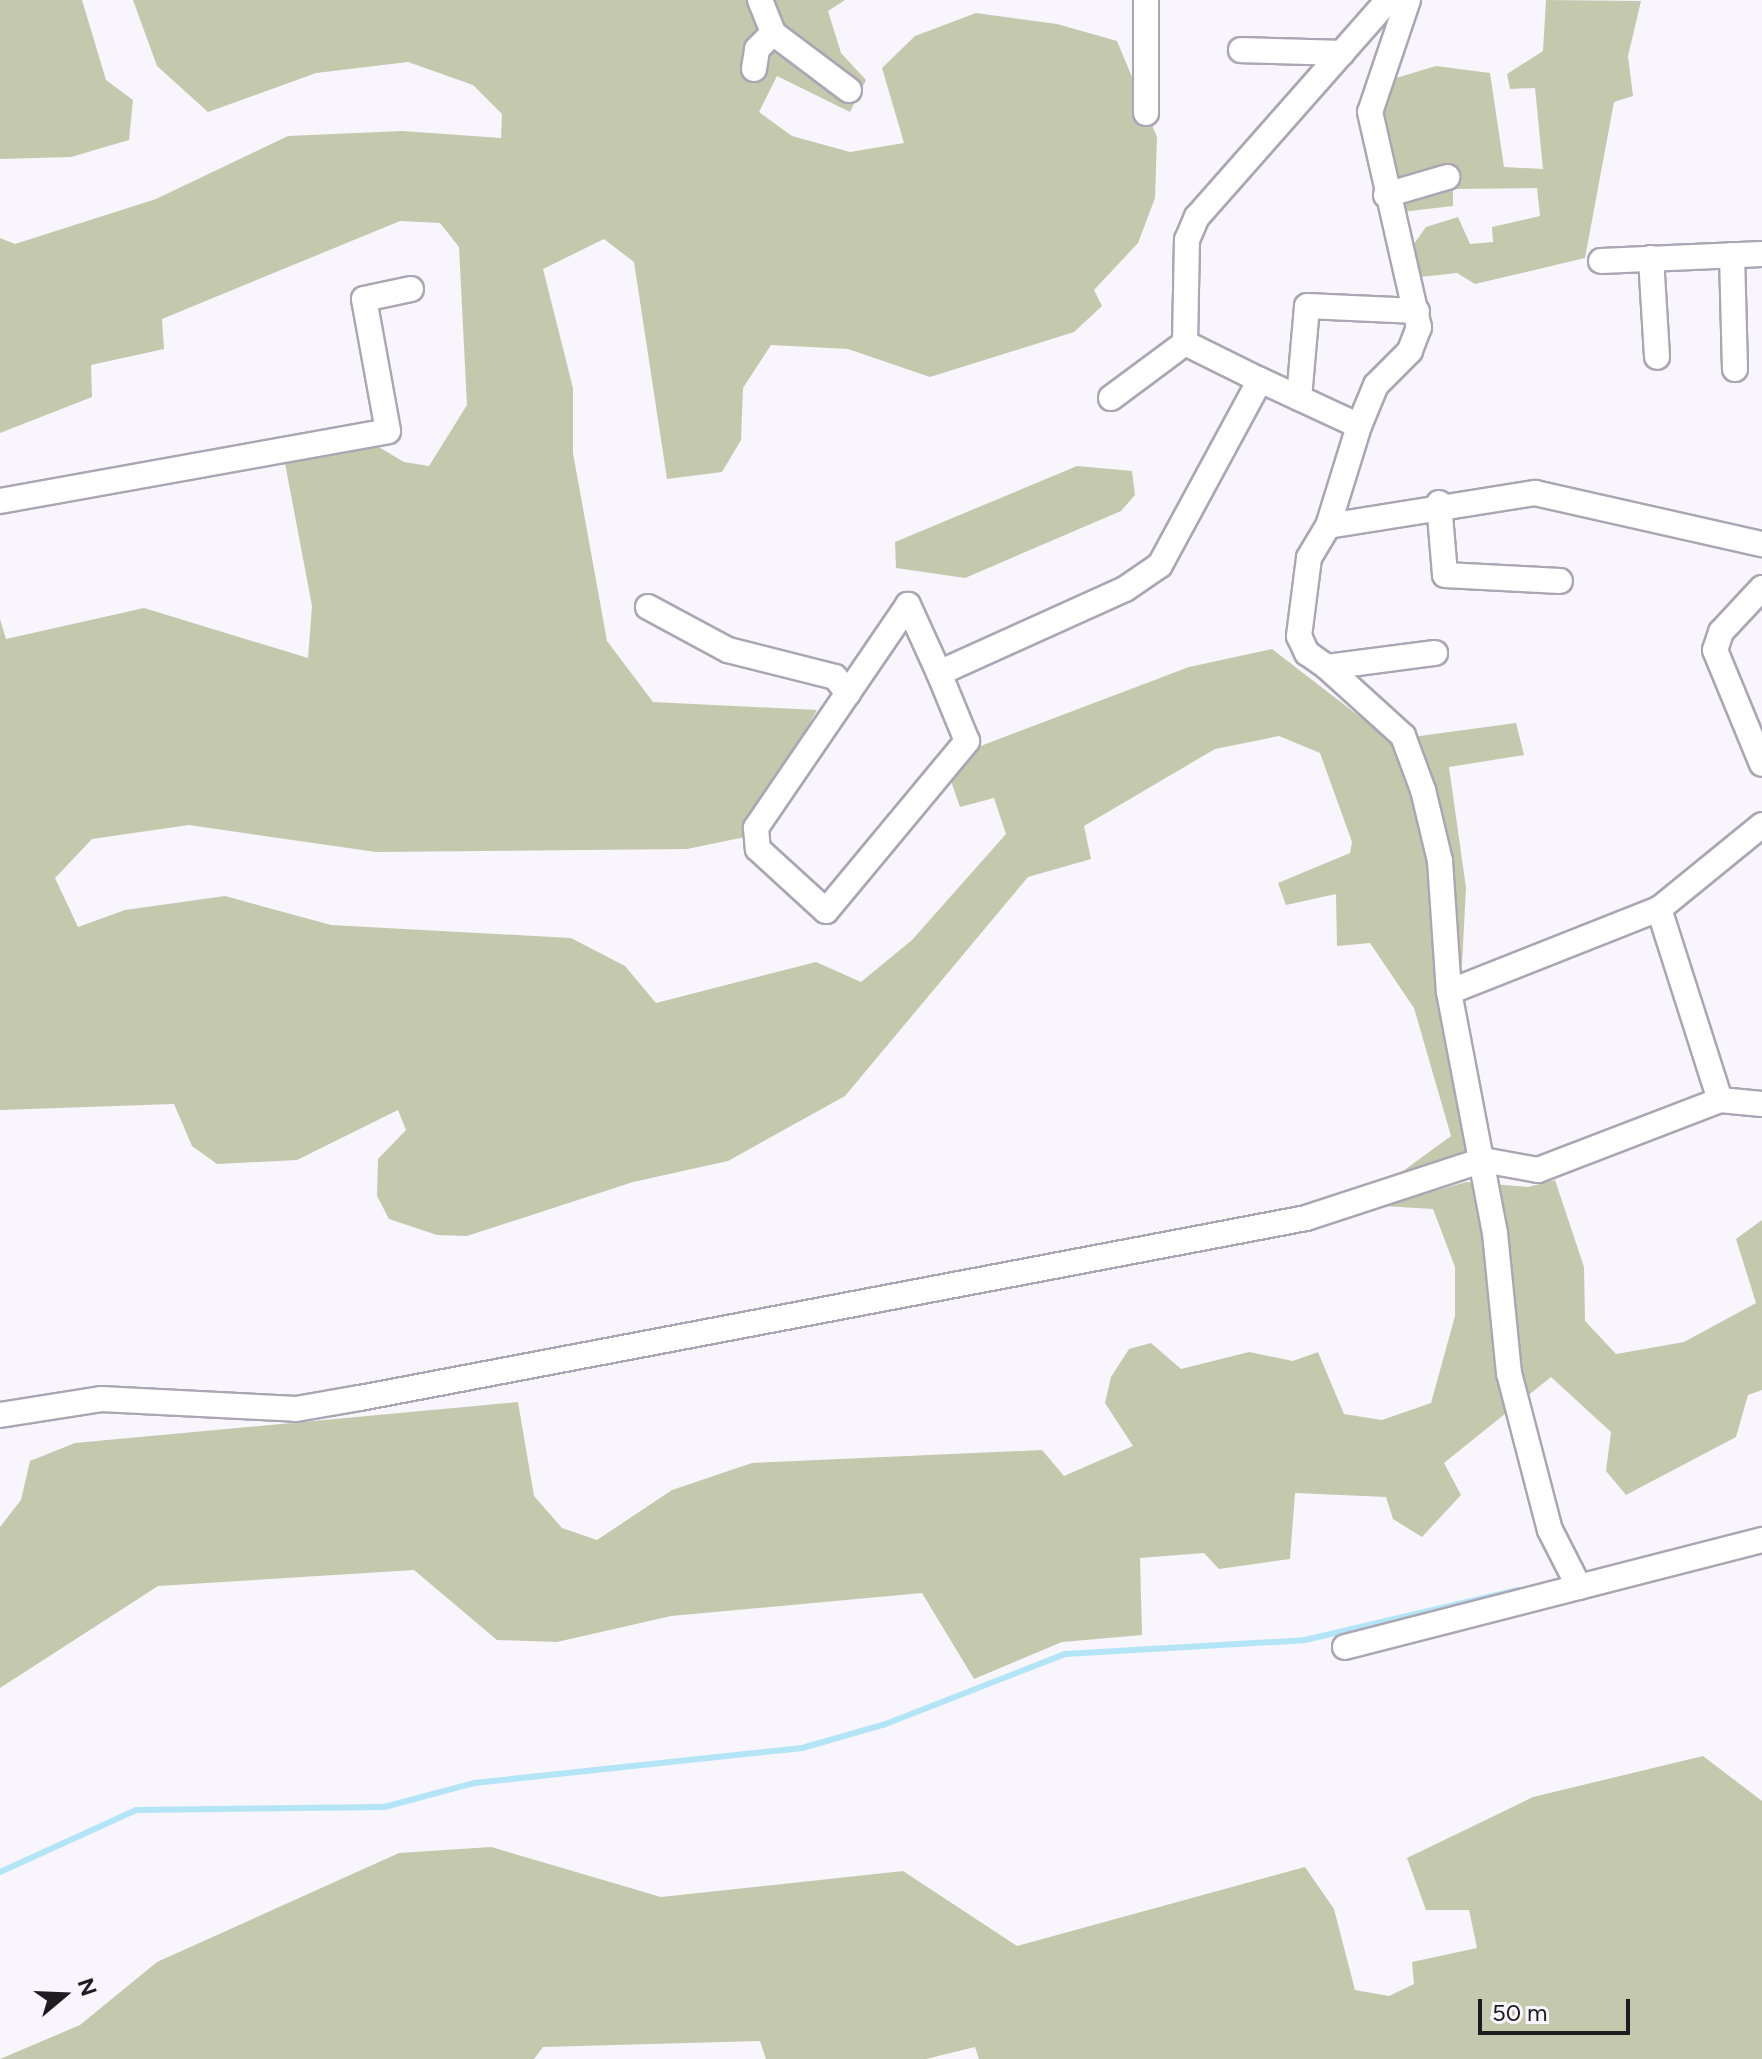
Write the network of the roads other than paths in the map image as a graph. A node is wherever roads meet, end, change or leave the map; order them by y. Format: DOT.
graph roads {
  1 [pos="760,0"];
  2 [pos="1146,0"];
  3 [pos="1388,0"];
  4 [pos="1408,0"];
  5 [pos="773,33"];
  6 [pos="1241,50"];
  7 [pos="1342,53"];
  8 [pos="754,69"];
  9 [pos="849,90"];
  10 [pos="1146,113"];
  11 [pos="1447,177"];
  12 [pos="1386,195"];
  13 [pos="1762,254"];
  14 [pos="1732,255"];
  15 [pos="1651,258"];
  16 [pos="1601,261"];
  17 [pos="411,289"];
  18 [pos="1417,311"];
  19 [pos="1185,343"];
  20 [pos="1657,357"];
  21 [pos="1735,369"];
  22 [pos="1260,380"];
  23 [pos="1111,398"];
  24 [pos="1299,398"];
  25 [pos="1359,426"];
  26 [pos="0,501"];
  27 [pos="1439,503"];
  28 [pos="1328,526"];
  29 [pos="1762,544"];
  30 [pos="1560,581"];
  31 [pos="1762,588"];
  32 [pos="648,607"];
  33 [pos="1435,653"];
  34 [pos="1327,667"];
  35 [pos="939,673"];
  36 [pos="848,693"];
  37 [pos="1762,764"];
  38 [pos="1762,825"];
  39 [pos="1659,909"];
  40 [pos="1449,992"];
  41 [pos="1720,1100"];
  42 [pos="1762,1104"];
  43 [pos="1483,1160"];
  44 [pos="0,1415"];
  45 [pos="1762,1540"];
  46 [pos="1577,1581"];
  47 [pos="1345,1647"];
  1 -- 5 [label="street"];
  2 -- 10 [label="street"];
  3 -- 7 [label="street"];
  4 -- 12 [label="street"];
  5 -- 8 [label="street"];
  5 -- 9 [label="street"];
  6 -- 7 [label="street"];
  7 -- 19 [label="street"];
  11 -- 12 [label="street"];
  12 -- 18 [label="street"];
  13 -- 14 [label="street"];
  14 -- 15 [label="street"];
  14 -- 21 [label="street"];
  15 -- 16 [label="street"];
  15 -- 20 [label="street"];
  17 -- 26 [label="street"];
  18 -- 24 [label="street"];
  18 -- 25 [label="street"];
  19 -- 22 [label="street"];
  19 -- 23 [label="street"];
  22 -- 24 [label="street"];
  22 -- 35 [label="street"];
  24 -- 25 [label="street"];
  25 -- 28 [label="street"];
  27 -- 28 [label="street"];
  27 -- 29 [label="street"];
  27 -- 30 [label="street"];
  28 -- 34 [label="street"];
  31 -- 37 [label="street"];
  32 -- 36 [label="street"];
  33 -- 34 [label="street"];
  34 -- 40 [label="street"];
  35 -- 36 [label="street"];
  35 -- 36 [label="street"];
  38 -- 39 [label="street"];
  39 -- 40 [label="street"];
  39 -- 41 [label="street"];
  40 -- 43 [label="street"];
  41 -- 42 [label="street"];
  41 -- 43 [label="street"];
  43 -- 44 [label="street"];
  43 -- 46 [label="street"];
  45 -- 46 [label="street"];
  46 -- 47 [label="street"];
}
